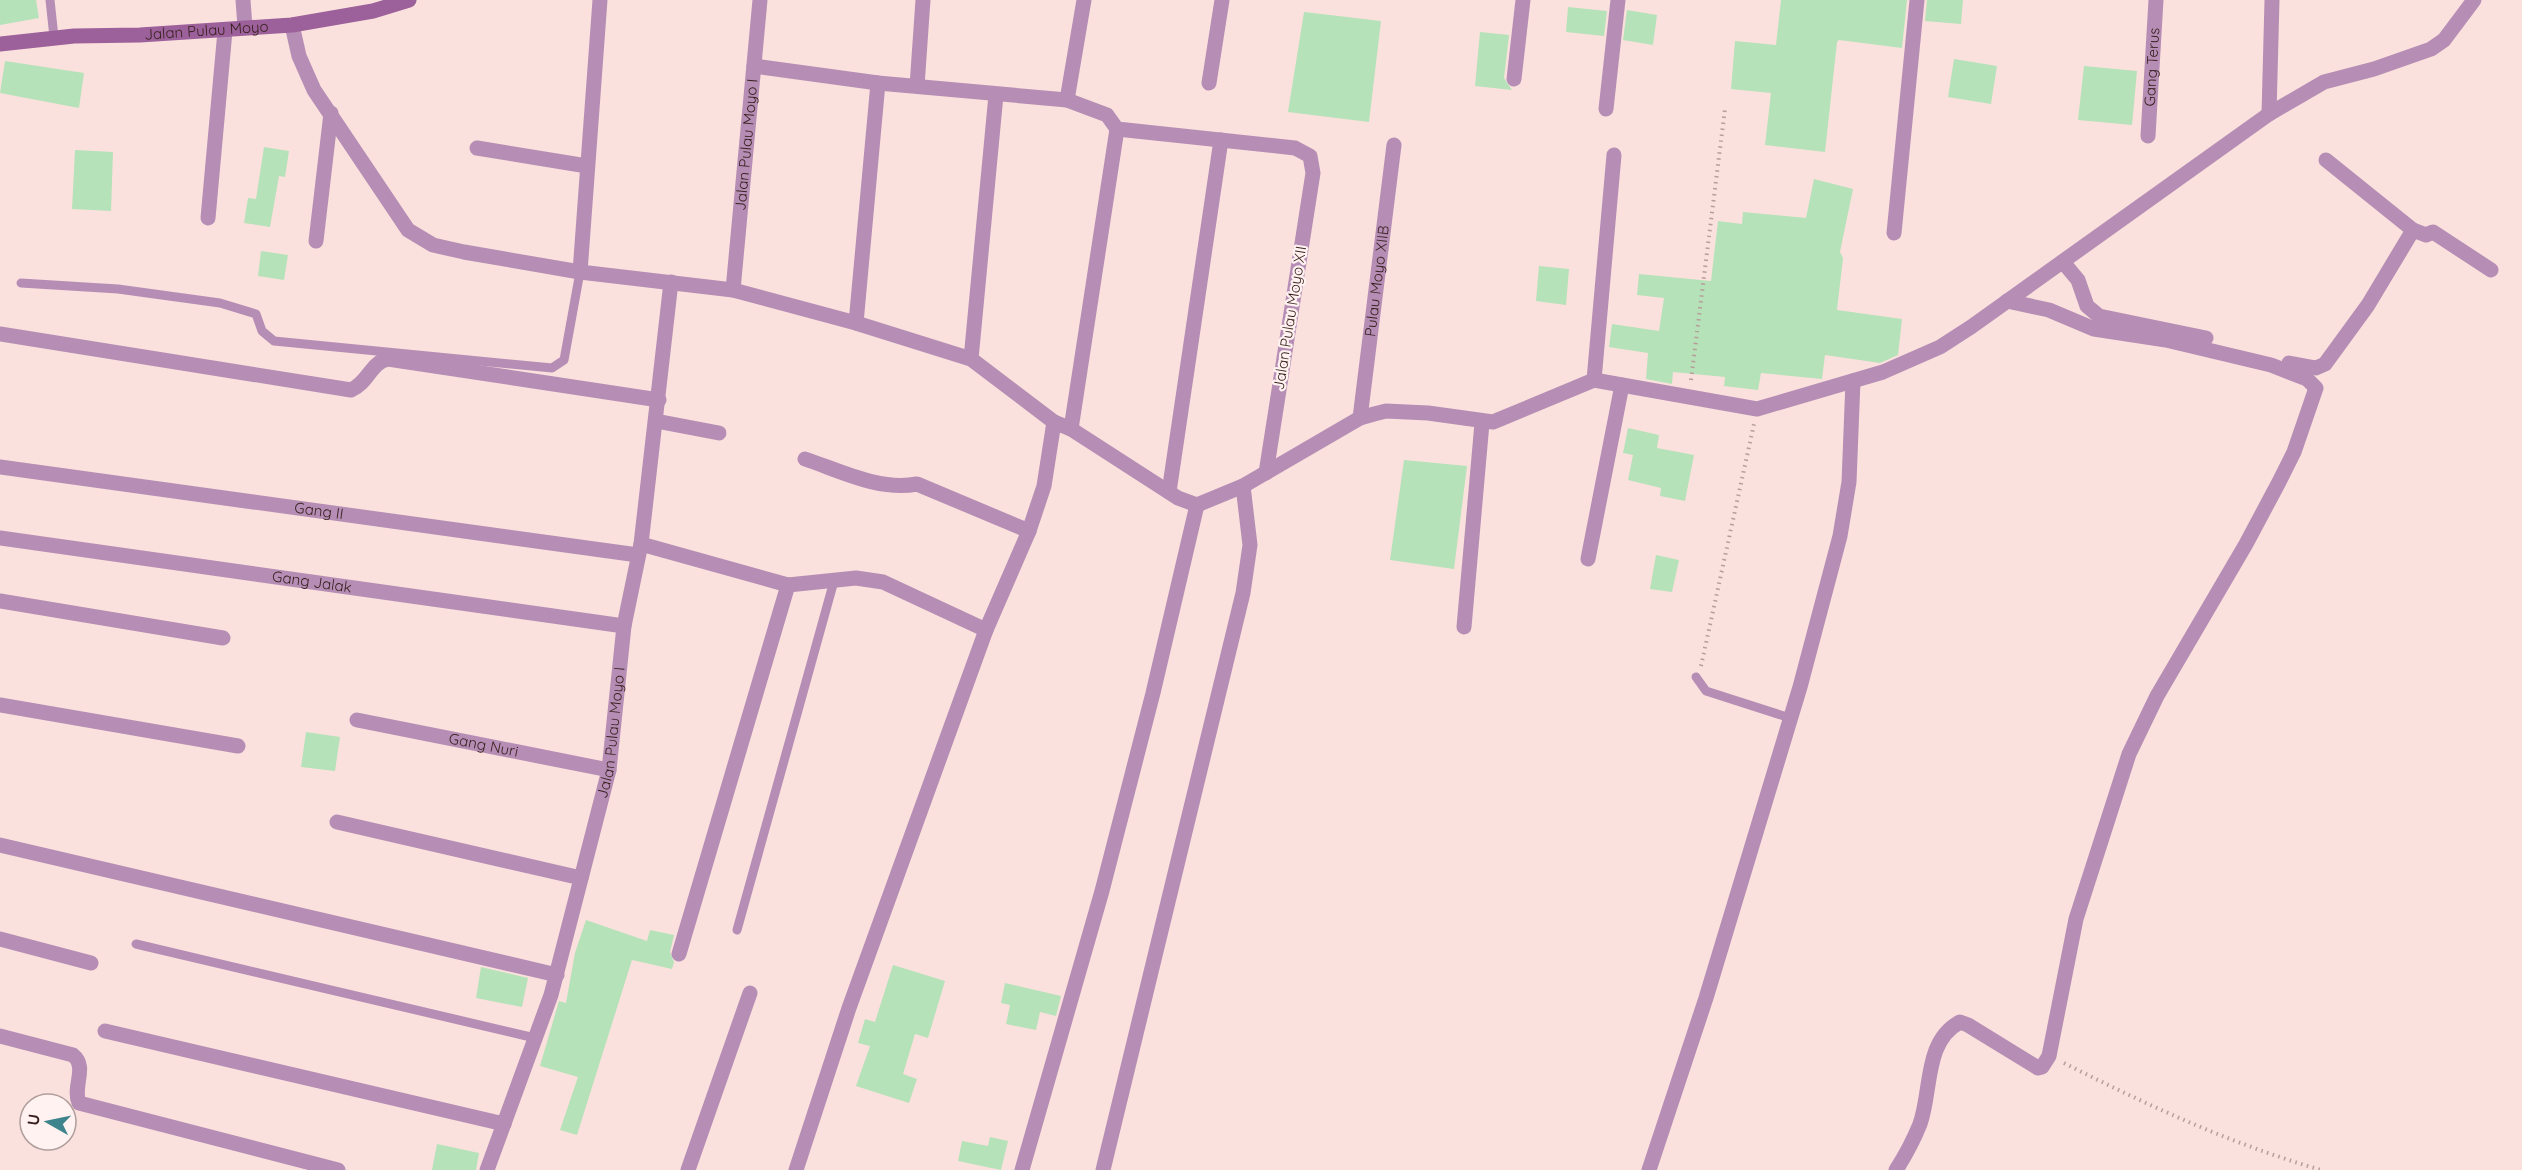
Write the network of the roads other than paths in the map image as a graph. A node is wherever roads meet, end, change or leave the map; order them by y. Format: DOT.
graph roads {
  1 [pos="50,0"];
  2 [pos="243,0"];
  3 [pos="409,0"];
  4 [pos="600,0"];
  5 [pos="760,0"];
  6 [pos="923,0"];
  7 [pos="1084,0"];
  8 [pos="1222,0"];
  9 [pos="1522,0"];
  10 [pos="1618,0"];
  11 [pos="1917,0"];
  12 [pos="2156,0"];
  13 [pos="2272,0"];
  14 [pos="2474,0"];
  15 [pos="292,25"];
  16 [pos="246,27"];
  17 [pos="225,31"];
  18 [pos="54,37"];
  19 [pos="0,44"];
  20 [pos="754,66"];
  21 [pos="1514,78"];
  22 [pos="1209,82"];
  23 [pos="878,83"];
  24 [pos="917,86"];
  25 [pos="996,95"];
  26 [pos="1067,100"];
  27 [pos="1606,109"];
  28 [pos="331,113"];
  29 [pos="2269,114"];
  30 [pos="1117,129"];
  31 [pos="2148,136"];
  32 [pos="1221,140"];
  33 [pos="1394,145"];
  34 [pos="477,148"];
  35 [pos="1614,155"];
  36 [pos="2326,160"];
  37 [pos="587,166"];
  38 [pos="208,218"];
  39 [pos="2413,230"];
  40 [pos="1894,233"];
  41 [pos="316,241"];
  42 [pos="2069,270"];
  43 [pos="2491,270"];
  44 [pos="580,272"];
  45 [pos="671,282"];
  46 [pos="21,283"];
  47 [pos="733,290"];
  48 [pos="2007,301"];
  49 [pos="856,323"];
  50 [pos="0,334"];
  51 [pos="972,359"];
  52 [pos="1594,380"];
  53 [pos="1853,381"];
  54 [pos="1622,385"];
  55 [pos="659,400"];
  56 [pos="1360,418"];
  57 [pos="656,422"];
  58 [pos="1054,428"];
  59 [pos="1071,429"];
  60 [pos="1481,432"];
  61 [pos="719,433"];
  62 [pos="805,459"];
  63 [pos="0,467"];
  64 [pos="1266,473"];
  65 [pos="1243,486"];
  66 [pos="1168,492"];
  67 [pos="1197,506"];
  68 [pos="1029,531"];
  69 [pos="0,538"];
  70 [pos="639,550"];
  71 [pos="1588,559"];
  72 [pos="834,581"];
  73 [pos="788,585"];
  74 [pos="0,602"];
  75 [pos="624,626"];
  76 [pos="1464,627"];
  77 [pos="986,630"];
  78 [pos="224,638"];
  79 [pos="1696,677"];
  80 [pos="0,705"];
  81 [pos="1791,718"];
  82 [pos="357,720"];
  83 [pos="238,746"];
  84 [pos="609,770"];
  85 [pos="337,822"];
  86 [pos="0,845"];
  87 [pos="581,879"];
  88 [pos="737,930"];
  89 [pos="0,939"];
  90 [pos="136,944"];
  91 [pos="679,954"];
  92 [pos="91,963"];
  93 [pos="557,975"];
  94 [pos="750,993"];
  95 [pos="105,1031"];
  96 [pos="0,1036"];
  97 [pos="535,1038"];
  98 [pos="504,1124"];
  99 [pos="338,1170"];
  100 [pos="488,1170"];
  101 [pos="688,1170"];
  102 [pos="796,1170"];
  103 [pos="1022,1170"];
  104 [pos="1103,1170"];
  105 [pos="1649,1170"];
  106 [pos="1896,1170"];
  1 -- 18 [label="lane"];
  2 -- 16 [label="street"];
  3 -- 15 [label="street, Jalan Pulau Moyo"];
  4 -- 37 [label="street"];
  5 -- 20 [label="street, Jalan Pulau Moyo I"];
  6 -- 24 [label="street"];
  7 -- 26 [label="street"];
  8 -- 22 [label="street"];
  9 -- 21 [label="street"];
  10 -- 27 [label="street"];
  11 -- 40 [label="street"];
  12 -- 31 [label="street, Gang Terus"];
  13 -- 29 [label="street"];
  14 -- 29 [label="street"];
  15 -- 16 [label="street, Jalan Pulau Moyo"];
  15 -- 28 [label="street"];
  16 -- 17 [label="street, Jalan Pulau Moyo"];
  17 -- 18 [label="street, Jalan Pulau Moyo"];
  17 -- 38 [label="street"];
  18 -- 19 [label="street, Jalan Pulau Moyo"];
  20 -- 23 [label="street"];
  20 -- 47 [label="street, Jalan Pulau Moyo I"];
  23 -- 24 [label="street"];
  23 -- 49 [label="street"];
  24 -- 25 [label="street"];
  25 -- 26 [label="street"];
  25 -- 51 [label="street"];
  26 -- 30 [label="street"];
  28 -- 41 [label="street"];
  28 -- 44 [label="street"];
  29 -- 42 [label="street"];
  30 -- 32 [label="street"];
  30 -- 59 [label="street"];
  32 -- 64 [label="street, Jalan Pulau Moyo XII"];
  32 -- 66 [label="street"];
  33 -- 56 [label="street, Pulau Moyo XIIB"];
  34 -- 37 [label="street"];
  35 -- 52 [label="street"];
  36 -- 39 [label="street"];
  37 -- 44 [label="street"];
  39 -- 42 [label="street"];
  39 -- 43 [label="street"];
  42 -- 48 [label="street"];
  44 -- 45 [label="street"];
  44 -- 46 [label="lane"];
  45 -- 47 [label="street"];
  45 -- 55 [label="street, Jalan Pulau Moyo I"];
  47 -- 49 [label="street"];
  48 -- 53 [label="street"];
  48 -- 106 [label="street"];
  49 -- 51 [label="street"];
  50 -- 55 [label="street"];
  51 -- 58 [label="street"];
  52 -- 54 [label="street"];
  52 -- 60 [label="street"];
  53 -- 54 [label="street"];
  53 -- 81 [label="street"];
  54 -- 71 [label="street"];
  55 -- 57 [label="street, Jalan Pulau Moyo I"];
  56 -- 60 [label="street"];
  56 -- 64 [label="street"];
  57 -- 61 [label="street"];
  57 -- 70 [label="street, Jalan Pulau Moyo I"];
  58 -- 59 [label="street"];
  58 -- 68 [label="street"];
  59 -- 66 [label="street"];
  60 -- 76 [label="street"];
  62 -- 68 [label="street"];
  63 -- 70 [label="street, Gang II"];
  64 -- 65 [label="street"];
  65 -- 67 [label="street"];
  65 -- 104 [label="street"];
  66 -- 67 [label="street"];
  67 -- 103 [label="street"];
  68 -- 77 [label="street"];
  69 -- 75 [label="street, Gang Jalak"];
  70 -- 73 [label="street, Gang II"];
  70 -- 75 [label="street, Jalan Pulau Moyo I"];
  72 -- 73 [label="street"];
  72 -- 77 [label="street"];
  72 -- 88 [label="lane"];
  73 -- 91 [label="street"];
  74 -- 78 [label="street"];
  75 -- 84 [label="street, Jalan Pulau Moyo I"];
  77 -- 102 [label="street"];
  79 -- 81 [label="lane"];
  80 -- 83 [label="street"];
  81 -- 105 [label="street"];
  82 -- 84 [label="street, Gang Nuri"];
  84 -- 87 [label="street, Jalan Pulau Moyo I"];
  85 -- 87 [label="street"];
  86 -- 93 [label="street"];
  87 -- 93 [label="street, Jalan Pulau Moyo I"];
  89 -- 92 [label="street"];
  90 -- 97 [label="lane"];
  93 -- 97 [label="street, Jalan Pulau Moyo I"];
  94 -- 101 [label="street"];
  95 -- 98 [label="street"];
  96 -- 99 [label="street"];
  97 -- 98 [label="street, Jalan Pulau Moyo I"];
  98 -- 100 [label="street, Jalan Pulau Moyo I"];
}
